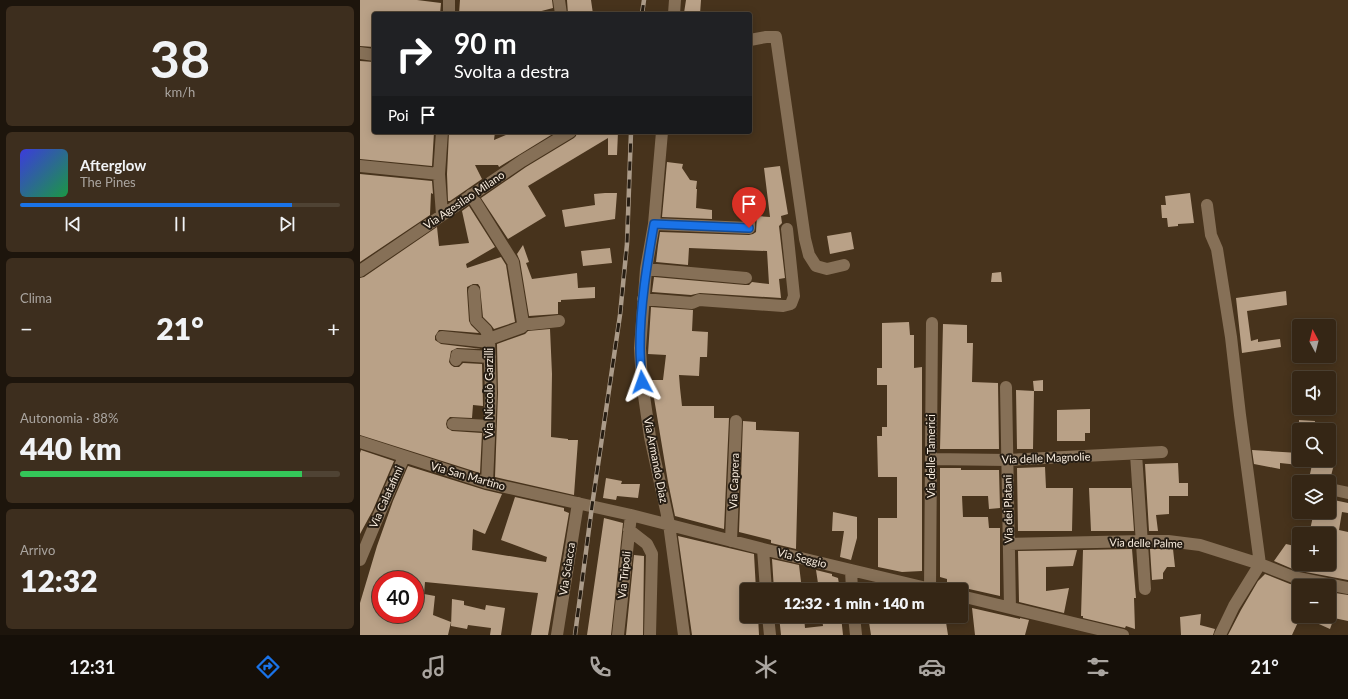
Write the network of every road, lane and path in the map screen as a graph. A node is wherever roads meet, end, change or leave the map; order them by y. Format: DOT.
graph roads {
  1 [pos="449,0"];
  2 [pos="559,0"];
  3 [pos="675,0"];
  4 [pos="448,12"];
  5 [pos="561,12"];
  6 [pos="674,12"];
  7 [pos="752,40"];
  8 [pos="360,53"];
  9 [pos="372,55"];
  10 [pos="442,134"];
  11 [pos="567,134"];
  12 [pos="662,134"];
  13 [pos="360,166"];
  14 [pos="439,174"];
  15 [pos="471,195"];
  16 [pos="1207,205"];
  17 [pos="442,215"];
  18 [pos="749,218"];
  19 [pos="654,224"];
  20 [pos="788,229"];
  21 [pos="844,265"];
  22 [pos="646,269"];
  23 [pos="360,271"];
  24 [pos="746,278"];
  25 [pos="474,291"];
  26 [pos="643,299"];
  27 [pos="559,321"];
  28 [pos="522,323"];
  29 [pos="932,323"];
  30 [pos="442,337"];
  31 [pos="489,340"];
  32 [pos="490,357"];
  33 [pos="456,360"];
  34 [pos="1006,387"];
  35 [pos="736,421"];
  36 [pos="453,424"];
  37 [pos="490,426"];
  38 [pos="360,442"];
  39 [pos="1162,452"];
  40 [pos="1136,454"];
  41 [pos="404,457"];
  42 [pos="931,459"];
  43 [pos="1007,460"];
  44 [pos="486,483"];
  45 [pos="1336,490"];
  46 [pos="1348,493"];
  47 [pos="578,503"];
  48 [pos="631,515"];
  49 [pos="669,524"];
  50 [pos="629,530"];
  51 [pos="1142,540"];
  52 [pos="731,541"];
  53 [pos="1009,544"];
  54 [pos="763,549"];
  55 [pos="360,560"];
  56 [pos="1260,564"];
  57 [pos="851,570"];
  58 [pos="765,583"];
  59 [pos="852,583"];
  60 [pos="906,583"];
  61 [pos="932,583"];
  62 [pos="1348,588"];
  63 [pos="1145,589"];
  64 [pos="968,598"];
  65 [pos="1010,608"];
  66 [pos="769,623"];
  67 [pos="855,623"];
  68 [pos="557,635"];
  69 [pos="618,635"];
  70 [pos="650,635"];
  71 [pos="684,635"];
  72 [pos="770,635"];
  73 [pos="856,635"];
  74 [pos="1123,635"];
  75 [pos="1220,635"];
  1 -- 4 [label="street"];
  2 -- 5 [label="street"];
  3 -- 6 [label="street"];
  7 -- 21 [label="street"];
  8 -- 9 [label="street"];
  10 -- 14 [label="street"];
  11 -- 15 [label="street, Via Agesilao Milano"];
  12 -- 19 [label="street, Via Armando Diaz"];
  13 -- 14 [label="street"];
  14 -- 17 [label="street"];
  15 -- 17 [label="street, Via Agesilao Milano"];
  15 -- 28 [label="street"];
  16 -- 56 [label="street"];
  17 -- 23 [label="street, Via Agesilao Milano"];
  18 -- 19 [label="street"];
  19 -- 22 [label="street, Via Armando Diaz"];
  20 -- 26 [label="street"];
  22 -- 24 [label="street"];
  22 -- 26 [label="street, Via Armando Diaz"];
  25 -- 31 [label="street"];
  26 -- 49 [label="street, Via Armando Diaz"];
  27 -- 28 [label="street"];
  28 -- 31 [label="street, Via Niccolò Garzilli"];
  29 -- 42 [label="street, Via delle Tamerici"];
  30 -- 31 [label="street"];
  31 -- 32 [label="street, Via Niccolò Garzilli"];
  32 -- 33 [label="street"];
  32 -- 37 [label="street, Via Niccolò Garzilli"];
  34 -- 43 [label="street, Via dei Platani"];
  35 -- 52 [label="street, Via Caprera"];
  36 -- 37 [label="street"];
  37 -- 44 [label="street, Via Niccolò Garzilli"];
  38 -- 41 [label="street, Via San Martino"];
  39 -- 40 [label="street, Via delle Magnolie"];
  40 -- 43 [label="street, Via delle Magnolie"];
  40 -- 51 [label="street"];
  41 -- 44 [label="street, Via San Martino"];
  41 -- 55 [label="street, Via Calatafimi"];
  42 -- 43 [label="street, Via delle Magnolie"];
  42 -- 61 [label="street, Via delle Tamerici"];
  43 -- 53 [label="street, Via dei Platani"];
  44 -- 47 [label="street, Via San Martino"];
  45 -- 46 [label="street"];
  47 -- 48 [label="street, Via San Martino"];
  47 -- 68 [label="street, Via Sciacca"];
  48 -- 49 [label="street, Via Seggio"];
  48 -- 50 [label="street, Via Tripoli"];
  49 -- 52 [label="street, Via Seggio"];
  49 -- 71 [label="street, Via Armando Diaz"];
  50 -- 69 [label="street, Via Tripoli"];
  50 -- 70 [label="street"];
  51 -- 53 [label="street, Via delle Palme"];
  51 -- 56 [label="street, Via delle Palme"];
  51 -- 63 [label="street"];
  52 -- 54 [label="street, Via Seggio"];
  53 -- 65 [label="street, Via dei Platani"];
  54 -- 57 [label="street, Via Seggio"];
  54 -- 58 [label="street"];
  56 -- 62 [label="street, Via delle Palme"];
  56 -- 75 [label="street"];
  57 -- 59 [label="street"];
  57 -- 60 [label="street, Via Seggio"];
  64 -- 65 [label="street"];
  65 -- 74 [label="street"];
  66 -- 72 [label="street"];
  67 -- 73 [label="street"];
}
